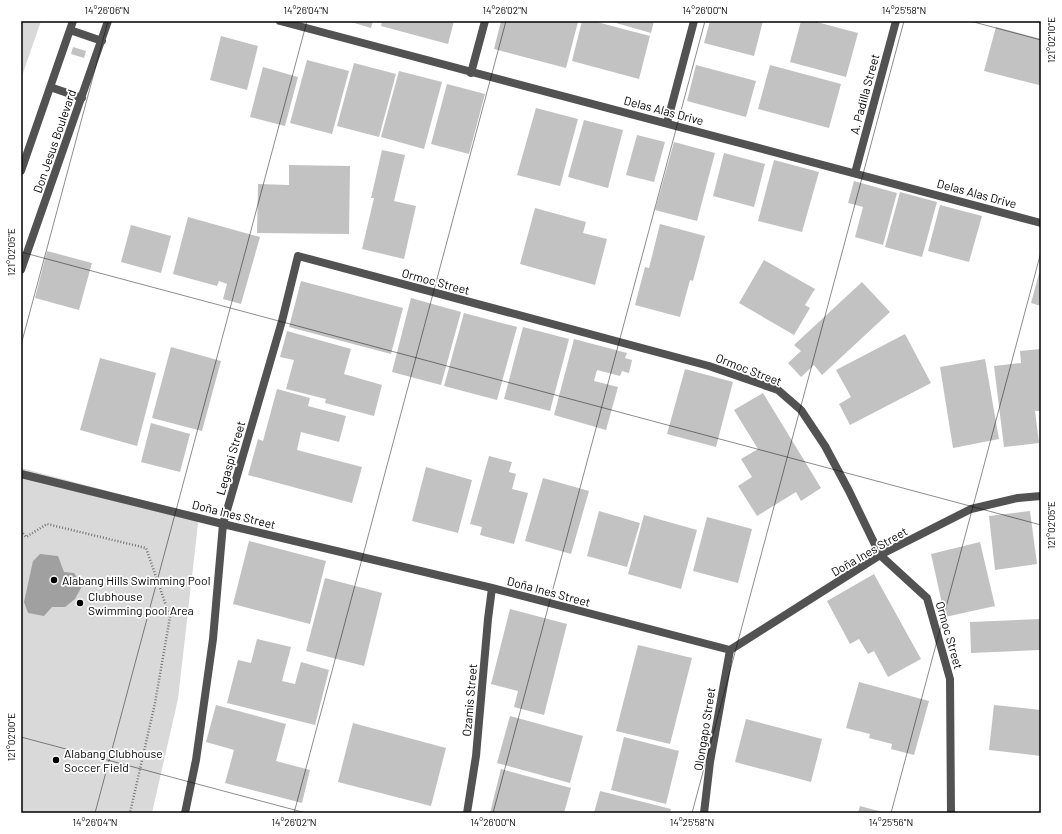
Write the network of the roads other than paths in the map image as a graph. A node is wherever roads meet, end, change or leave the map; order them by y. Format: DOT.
graph roads {
  1 [pos="73,21"];
  2 [pos="108,21"];
  3 [pos="280,21"];
  4 [pos="485,21"];
  5 [pos="694,21"];
  6 [pos="896,21"];
  7 [pos="70,30"];
  8 [pos="102,41"];
  9 [pos="472,73"];
  10 [pos="50,88"];
  11 [pos="82,98"];
  12 [pos="667,123"];
  13 [pos="21,171"];
  14 [pos="855,173"];
  15 [pos="1041,223"];
  16 [pos="298,256"];
  17 [pos="21,270"];
  18 [pos="21,474"];
  19 [pos="1041,496"];
  20 [pos="223,524"];
  21 [pos="880,555"];
  22 [pos="492,588"];
  23 [pos="730,650"];
  24 [pos="185,813"];
  25 [pos="467,813"];
  26 [pos="704,813"];
  27 [pos="951,813"];
  1 -- 7 [label="street, Don Jesus Boulevard"];
  2 -- 8 [label="street, Don Jesus Boulevard"];
  3 -- 9 [label="street, Delas Alas Drive"];
  4 -- 9 [label="street"];
  5 -- 12 [label="street"];
  6 -- 14 [label="street, A. Padilla Street"];
  7 -- 8 [label="street"];
  7 -- 10 [label="street, Don Jesus Boulevard"];
  8 -- 11 [label="street, Don Jesus Boulevard"];
  9 -- 12 [label="street, Delas Alas Drive"];
  10 -- 11 [label="street"];
  10 -- 13 [label="street, Don Jesus Boulevard"];
  11 -- 17 [label="street, Don Jesus Boulevard"];
  12 -- 14 [label="street, Delas Alas Drive"];
  14 -- 15 [label="street, Delas Alas Drive"];
  16 -- 20 [label="street, Legaspi Street"];
  16 -- 21 [label="street, Ormoc Street"];
  18 -- 20 [label="street, Doña Ines Street"];
  19 -- 21 [label="street, Doña Ines Street"];
  20 -- 22 [label="street, Doña Ines Street"];
  20 -- 24 [label="street, Legaspi Street"];
  21 -- 23 [label="street, Doña Ines Street"];
  21 -- 27 [label="street, Ormoc Street"];
  22 -- 23 [label="street, Doña Ines Street"];
  22 -- 25 [label="street, Ozamis Street"];
  23 -- 26 [label="street, Olongapo Street"];
}
